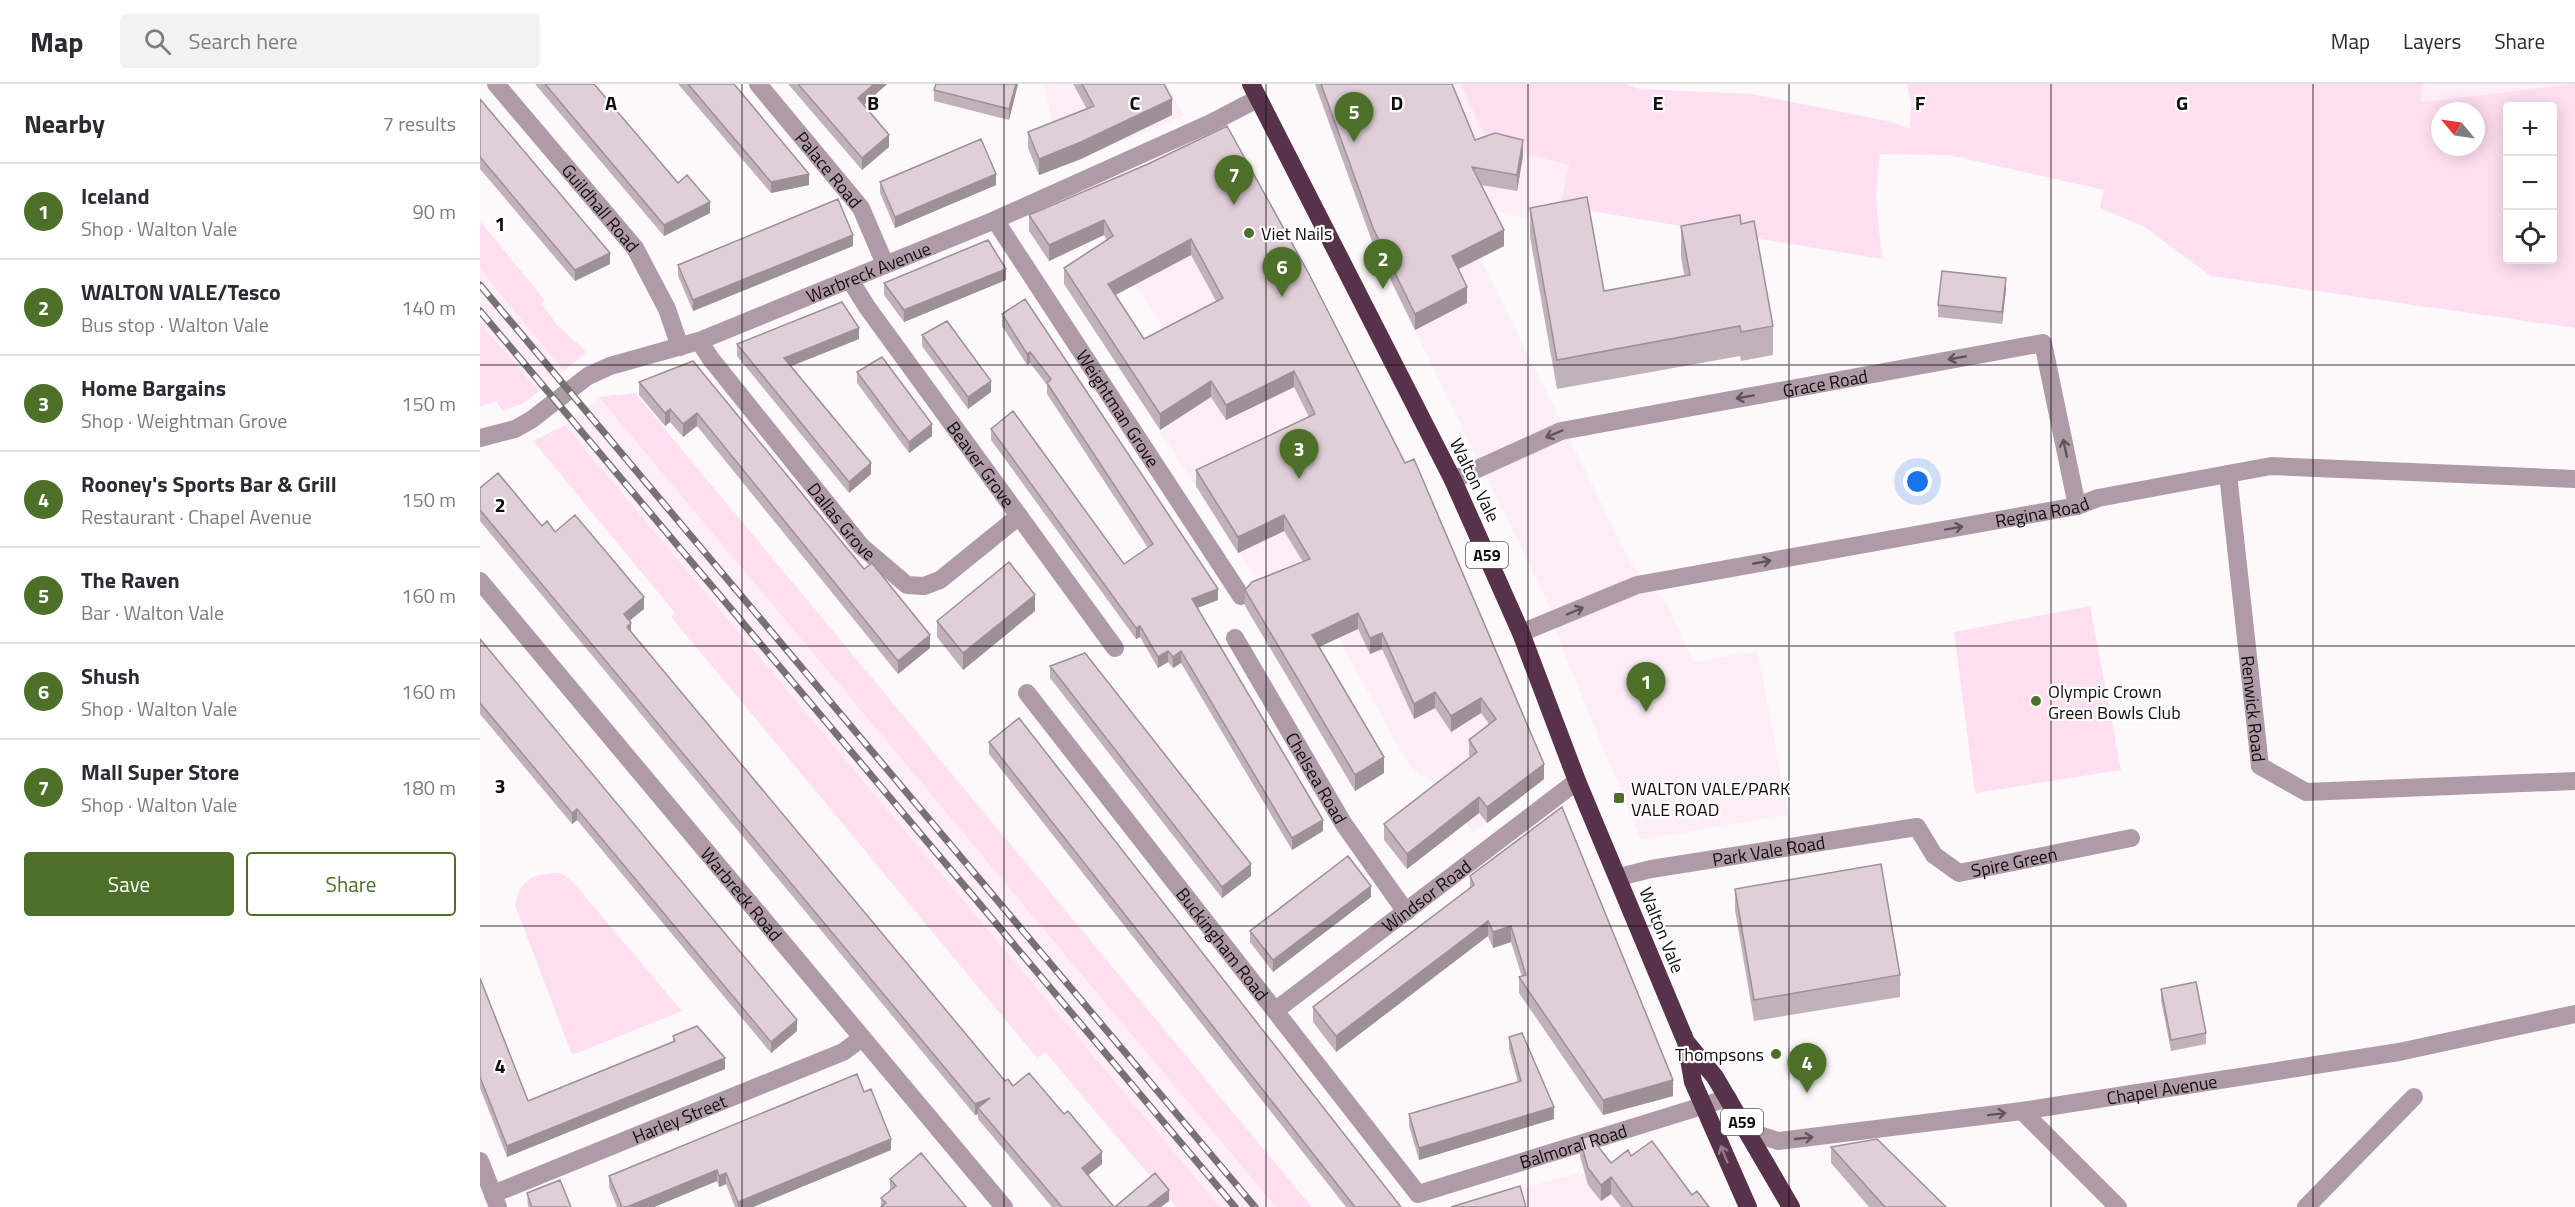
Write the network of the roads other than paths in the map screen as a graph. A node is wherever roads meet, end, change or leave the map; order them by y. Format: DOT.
graph roads {
  1 [pos="496,84"];
  2 [pos="758,84"];
  3 [pos="1254,91"];
  4 [pos="995,220"];
  5 [pos="885,264"];
  6 [pos="850,280"];
  7 [pos="699,341"];
  8 [pos="680,347"];
  9 [pos="487,436"];
  10 [pos="2228,474"];
  11 [pos="2575,479"];
  12 [pos="1453,480"];
  13 [pos="2077,506"];
  14 [pos="1019,516"];
  15 [pos="480,581"];
  16 [pos="1240,596"];
  17 [pos="1521,633"];
  18 [pos="1235,638"];
  19 [pos="1115,648"];
  20 [pos="1027,693"];
  21 [pos="1577,781"];
  22 [pos="2575,782"];
  23 [pos="1917,827"];
  24 [pos="2131,838"];
  25 [pos="1619,877"];
  26 [pos="1406,912"];
  27 [pos="1276,1010"];
  28 [pos="2575,1014"];
  29 [pos="862,1038"];
  30 [pos="1686,1042"];
  31 [pos="2414,1097"];
  32 [pos="1728,1098"];
  33 [pos="1704,1108"];
  34 [pos="2022,1111"];
  35 [pos="1747,1131"];
  36 [pos="480,1161"];
  37 [pos="1418,1194"];
  38 [pos="495,1200"];
  39 [pos="1004,1207"];
  40 [pos="1748,1207"];
  41 [pos="1791,1207"];
  42 [pos="2118,1207"];
  43 [pos="2306,1207"];
  1 -- 8 [label="street, Guildhall Road"];
  2 -- 5 [label="street, Palace Road"];
  3 -- 4 [label="street, Warbreck Avenue"];
  3 -- 12 [label="highway, Walton Vale / A59"];
  4 -- 5 [label="street, Warbreck Avenue"];
  4 -- 16 [label="street, Weightman Grove"];
  5 -- 6 [label="street, Warbreck Avenue"];
  6 -- 7 [label="street, Warbreck Avenue"];
  6 -- 14 [label="street, Beaver Grove"];
  7 -- 8 [label="street, Warbreck Avenue"];
  7 -- 14 [label="street, Dallas Grove"];
  8 -- 9 [label="street, Warbreck Avenue"];
  10 -- 11 [label="street, Regina Road"];
  10 -- 13 [label="street, Regina Road"];
  10 -- 22 [label="street, Renwick Road"];
  13 -- 12 [label="street, Grace Road, one-way"];
  12 -- 17 [label="highway, Walton Vale / A59"];
  17 -- 13 [label="street, Regina Road, one-way"];
  14 -- 19 [label="street, Beaver Grove"];
  15 -- 29 [label="street, Warbreck Road"];
  17 -- 21 [label="highway, Walton Vale / A59"];
  18 -- 26 [label="street, Chelsea Road"];
  20 -- 27 [label="street, Buckingham Road"];
  21 -- 25 [label="highway, Walton Vale / A59"];
  21 -- 26 [label="street, Windsor Road"];
  23 -- 24 [label="street, Spire Green"];
  23 -- 25 [label="street, Park Vale Road"];
  25 -- 30 [label="highway, Walton Vale / A59"];
  26 -- 27 [label="street, Windsor Road"];
  27 -- 37 [label="street, Buckingham Road"];
  28 -- 34 [label="street, Chapel Avenue"];
  29 -- 38 [label="street, Harley Street"];
  29 -- 39 [label="street, Warbreck Road"];
  30 -- 32 [label="highway, Walton Vale / A59"];
  30 -- 33 [label="highway, Walton Vale / A59"];
  31 -- 43 [label="street"];
  32 -- 33 [label="street, Balmoral Road"];
  32 -- 35 [label="highway, Walton Vale / A59"];
  33 -- 37 [label="street, Balmoral Road"];
  40 -- 33 [label="highway, Walton Vale / A59, one-way"];
  35 -- 34 [label="street, Chapel Avenue, one-way"];
  34 -- 42 [label="street"];
  35 -- 41 [label="highway, Walton Vale / A59"];
  36 -- 38 [label="street"];
}
